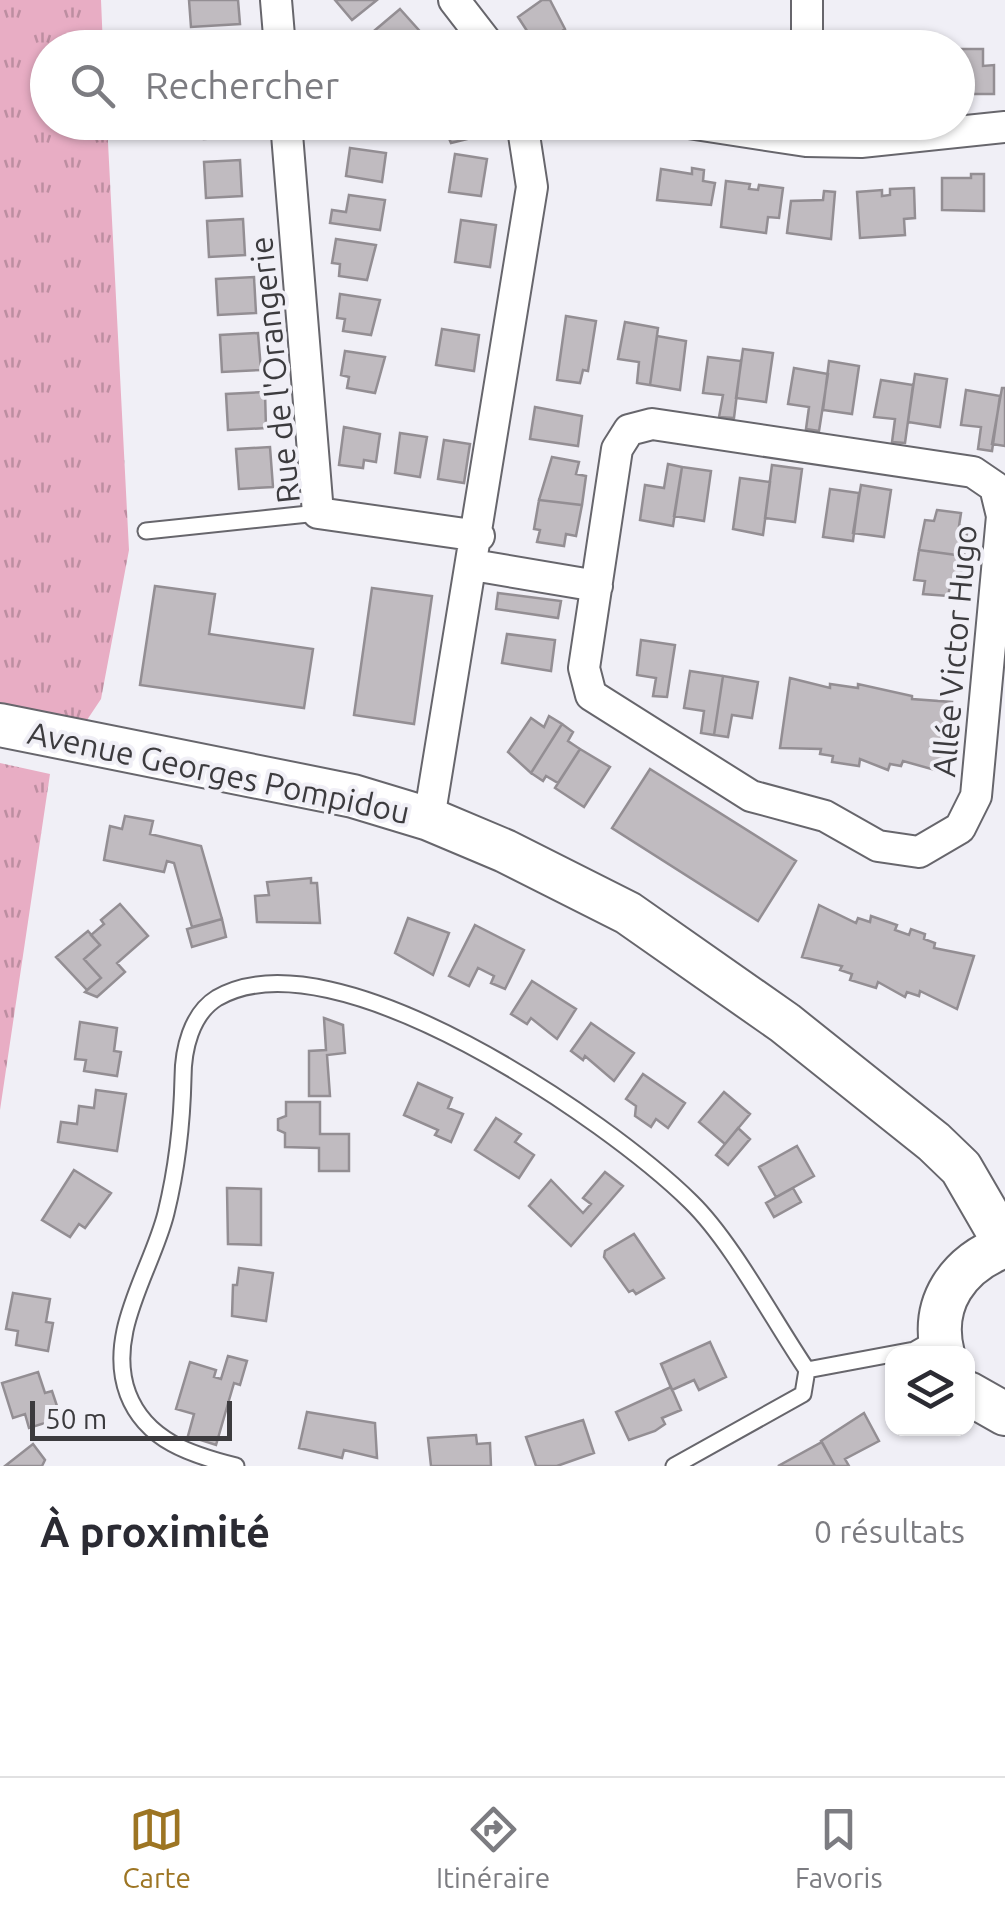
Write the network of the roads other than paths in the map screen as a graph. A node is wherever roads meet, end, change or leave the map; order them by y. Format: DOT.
graph roads {
  1 [pos="276,0"];
  2 [pos="454,0"];
  3 [pos="807,0"];
  4 [pos="278,30"];
  5 [pos="477,30"];
  6 [pos="807,30"];
  7 [pos="1005,126"];
  8 [pos="975,130"];
  9 [pos="287,140"];
  10 [pos="525,140"];
  11 [pos="318,514"];
  12 [pos="146,531"];
  13 [pos="476,551"];
  14 [pos="597,586"];
  15 [pos="0,725"];
  16 [pos="429,819"];
  17 [pos="1005,1245"];
  18 [pos="941,1345"];
  19 [pos="807,1370"];
  20 [pos="975,1397"];
  21 [pos="1005,1414"];
  22 [pos="236,1466"];
  23 [pos="674,1466"];
  1 -- 4 [label="street"];
  2 -- 5 [label="street"];
  3 -- 6 [label="street"];
  7 -- 8 [label="street"];
  9 -- 11 [label="street, Rue de l'Orangerie"];
  10 -- 13 [label="street"];
  11 -- 12 [label="lane"];
  11 -- 13 [label="street, Rue de l'Orangerie"];
  13 -- 14 [label="street"];
  13 -- 16 [label="street"];
  14 -- 14 [label="street, Allée Victor Hugo"];
  15 -- 16 [label="main road, Avenue Georges Pompidou"];
  16 -- 17 [label="main road, Avenue Georges Pompidou"];
  17 -- 18 [label="main road"];
  18 -- 19 [label="lane"];
  19 -- 22 [label="lane"];
  19 -- 23 [label="lane"];
  20 -- 21 [label="main road"];
}
